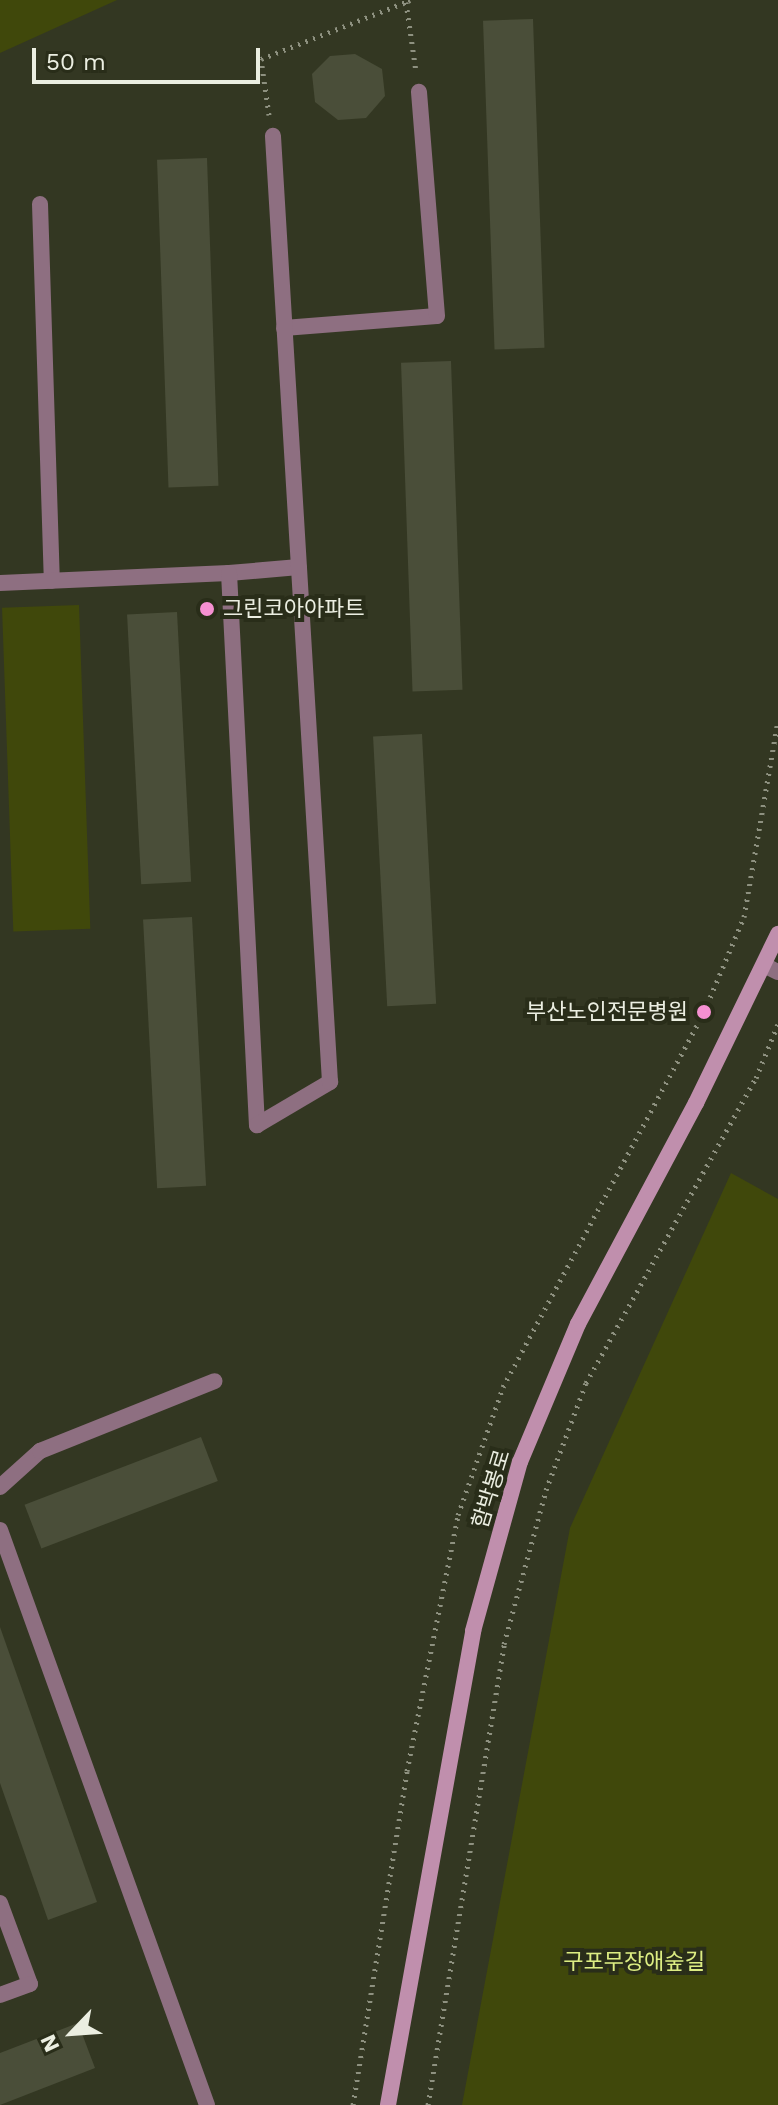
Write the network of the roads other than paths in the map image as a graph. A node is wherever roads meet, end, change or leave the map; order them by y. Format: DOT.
graph roads {
  1 [pos="419,92"];
  2 [pos="273,136"];
  3 [pos="40,204"];
  4 [pos="284,328"];
  5 [pos="299,567"];
  6 [pos="229,573"];
  7 [pos="52,581"];
  8 [pos="0,583"];
  9 [pos="778,934"];
  10 [pos="772,969"];
  11 [pos="215,1381"];
  12 [pos="0,1487"];
  13 [pos="0,1530"];
  14 [pos="0,1903"];
  15 [pos="0,1995"];
  16 [pos="207,2105"];
  17 [pos="388,2105"];
  1 -- 4 [label="lane"];
  2 -- 4 [label="lane"];
  3 -- 7 [label="lane"];
  4 -- 5 [label="lane"];
  5 -- 6 [label="lane"];
  5 -- 6 [label="lane"];
  6 -- 7 [label="lane"];
  7 -- 8 [label="lane"];
  9 -- 10 [label="main road, 함박봉로"];
  10 -- 17 [label="main road, 함박봉로"];
  11 -- 12 [label="lane"];
  13 -- 16 [label="lane"];
  14 -- 15 [label="lane"];
}
